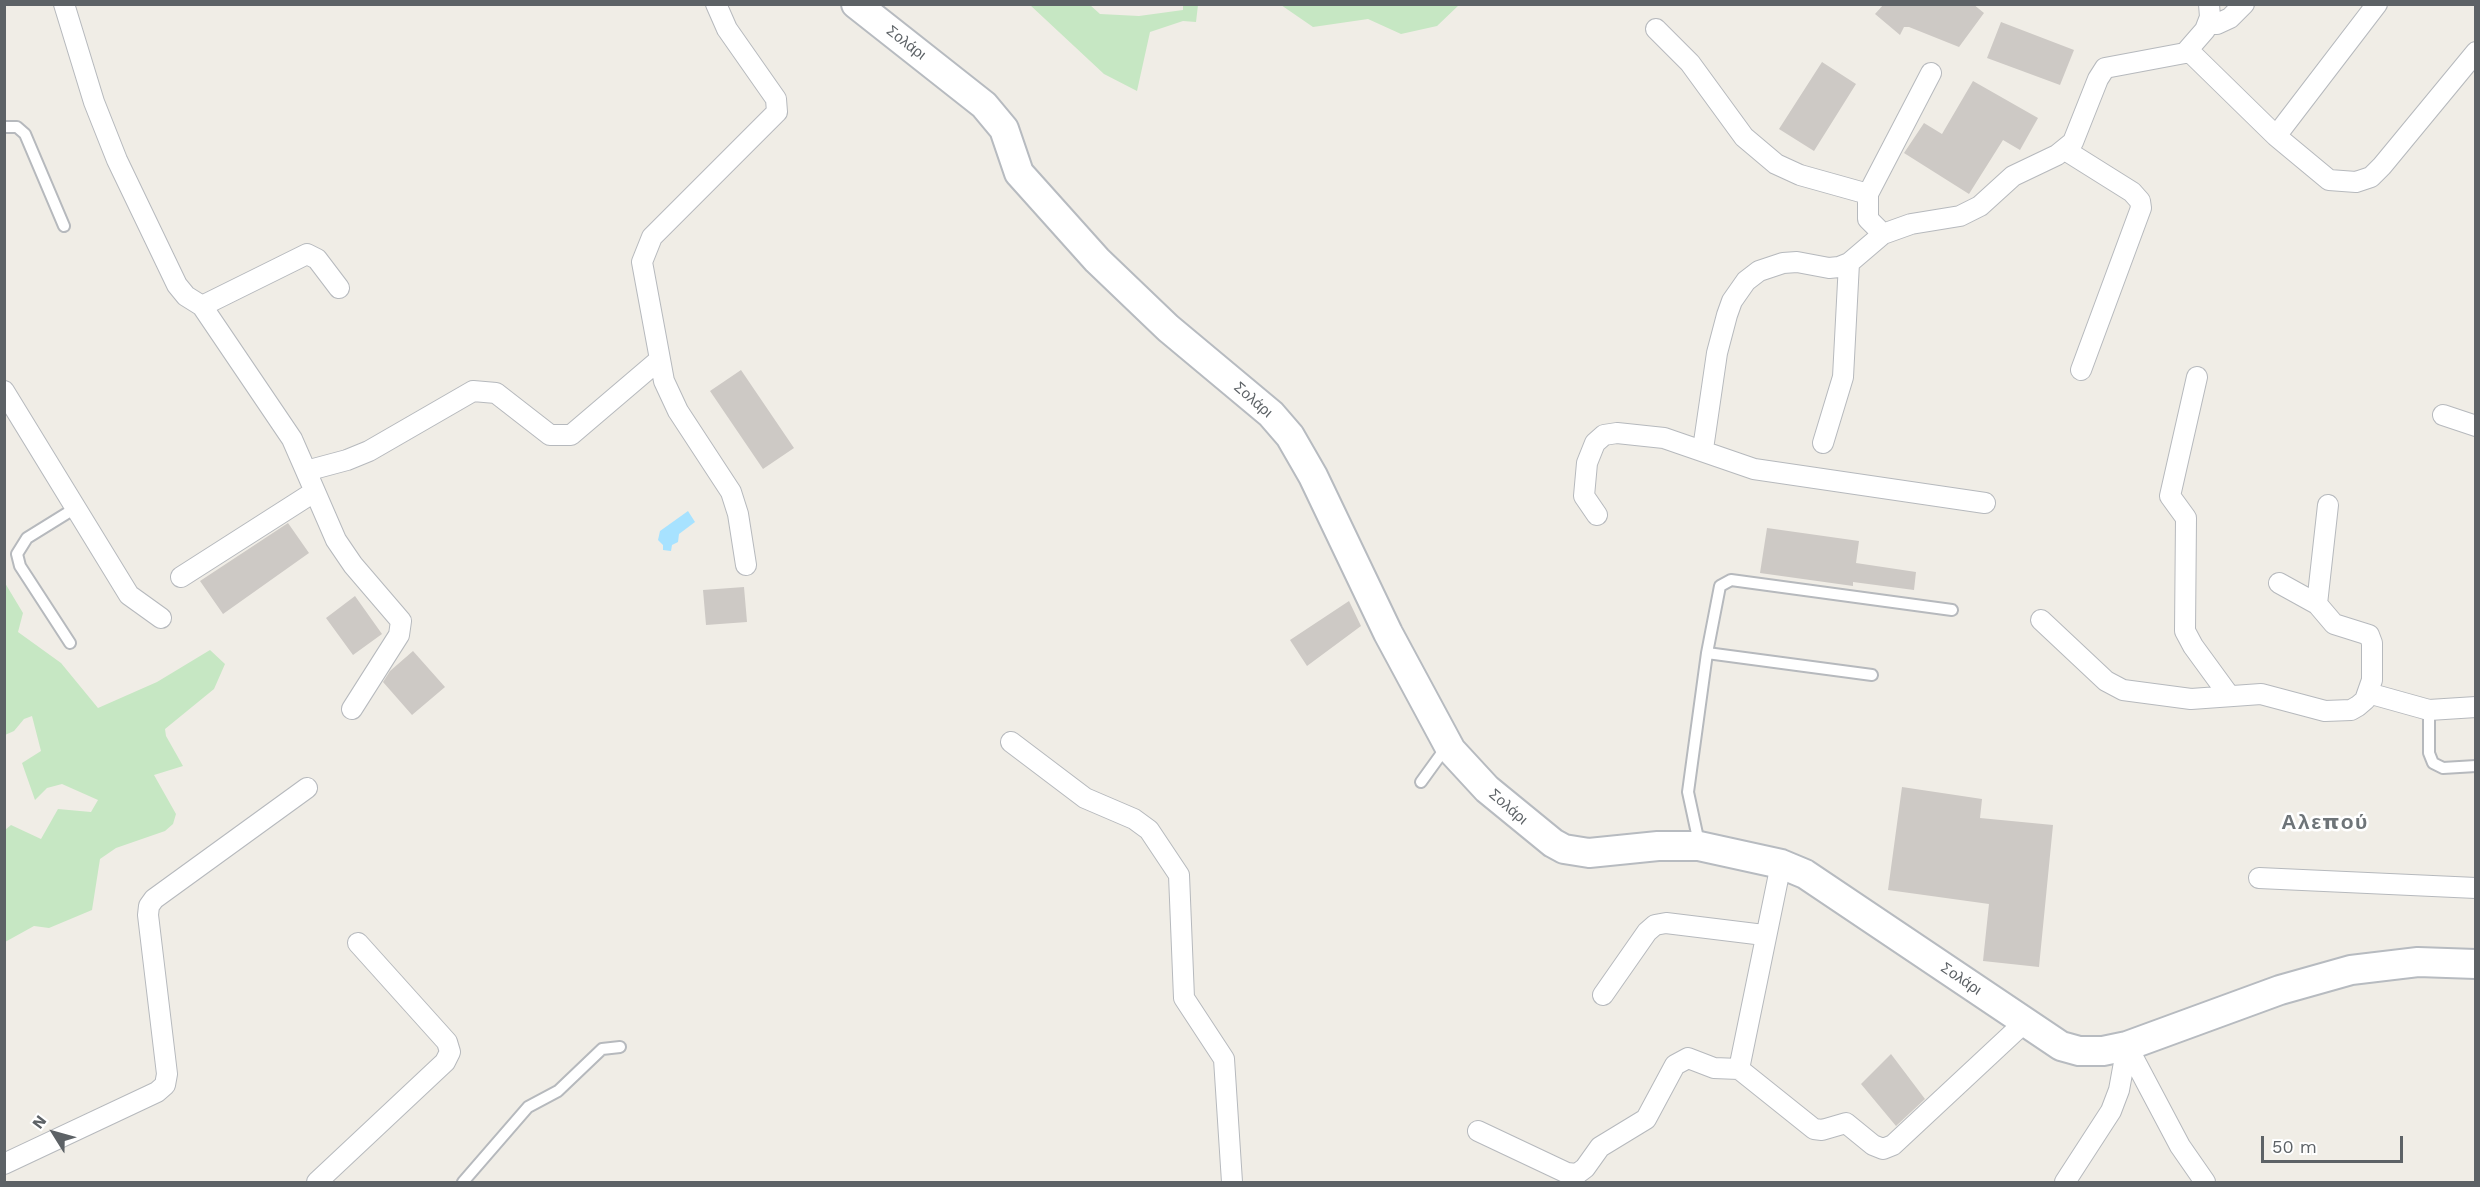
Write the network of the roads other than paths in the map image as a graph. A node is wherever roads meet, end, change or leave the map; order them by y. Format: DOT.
graph roads {
  1 [pos="64,4"];
  2 [pos="716,4"];
  3 [pos="856,4"];
  4 [pos="2244,4"];
  5 [pos="2377,4"];
  6 [pos="2208,14"];
  7 [pos="1656,29"];
  8 [pos="2188,50"];
  9 [pos="2475,52"];
  10 [pos="1931,73"];
  11 [pos="4,127"];
  12 [pos="2276,136"];
  13 [pos="2065,150"];
  14 [pos="1868,194"];
  15 [pos="64,226"];
  16 [pos="1883,234"];
  17 [pos="1849,263"];
  18 [pos="339,288"];
  19 [pos="202,306"];
  20 [pos="660,360"];
  21 [pos="2081,370"];
  22 [pos="2197,377"];
  23 [pos="4,391"];
  24 [pos="2443,415"];
  25 [pos="2475,426"];
  26 [pos="1824,443"];
  27 [pos="1703,449"];
  28 [pos="306,471"];
  29 [pos="314,492"];
  30 [pos="1985,503"];
  31 [pos="2328,505"];
  32 [pos="77,507"];
  33 [pos="1597,515"];
  34 [pos="746,565"];
  35 [pos="181,576"];
  36 [pos="2279,583"];
  37 [pos="2317,604"];
  38 [pos="1952,610"];
  39 [pos="161,618"];
  40 [pos="2041,620"];
  41 [pos="70,643"];
  42 [pos="1707,653"];
  43 [pos="1872,675"];
  44 [pos="2368,693"];
  45 [pos="2228,694"];
  46 [pos="2475,707"];
  47 [pos="352,709"];
  48 [pos="2429,710"];
  49 [pos="1011,742"];
  50 [pos="1448,745"];
  51 [pos="2475,766"];
  52 [pos="1421,782"];
  53 [pos="307,788"];
  54 [pos="1699,846"];
  55 [pos="1780,864"];
  56 [pos="2259,878"];
  57 [pos="2475,888"];
  58 [pos="1764,935"];
  59 [pos="358,943"];
  60 [pos="2475,964"];
  61 [pos="1603,995"];
  62 [pos="2025,1022"];
  63 [pos="2127,1046"];
  64 [pos="620,1047"];
  65 [pos="1739,1069"];
  66 [pos="1478,1131"];
  67 [pos="4,1164"];
  68 [pos="317,1182"];
  69 [pos="462,1182"];
  70 [pos="1232,1182"];
  71 [pos="2065,1182"];
  72 [pos="2205,1182"];
  1 -- 19 [label="street"];
  2 -- 20 [label="street"];
  3 -- 50 [label="street, Σολάρι"];
  4 -- 6 [label="street"];
  5 -- 12 [label="street"];
  6 -- 8 [label="street"];
  7 -- 14 [label="street"];
  8 -- 12 [label="street"];
  8 -- 13 [label="street"];
  9 -- 12 [label="street"];
  10 -- 14 [label="street"];
  11 -- 15 [label="lane"];
  13 -- 16 [label="street"];
  13 -- 21 [label="street"];
  14 -- 16 [label="street"];
  16 -- 17 [label="street"];
  17 -- 26 [label="street"];
  17 -- 27 [label="street"];
  18 -- 19 [label="street"];
  19 -- 28 [label="street"];
  20 -- 28 [label="street"];
  20 -- 34 [label="street"];
  22 -- 45 [label="street"];
  23 -- 32 [label="street"];
  24 -- 25 [label="street"];
  27 -- 30 [label="street"];
  27 -- 33 [label="street"];
  28 -- 29 [label="street"];
  29 -- 35 [label="street"];
  29 -- 47 [label="street"];
  31 -- 37 [label="street"];
  32 -- 39 [label="street"];
  32 -- 41 [label="lane"];
  36 -- 37 [label="street"];
  37 -- 44 [label="street"];
  38 -- 42 [label="lane"];
  40 -- 45 [label="street"];
  42 -- 43 [label="lane"];
  42 -- 54 [label="lane"];
  44 -- 45 [label="street"];
  44 -- 48 [label="street"];
  46 -- 48 [label="street"];
  48 -- 51 [label="lane"];
  49 -- 70 [label="street"];
  50 -- 52 [label="lane"];
  50 -- 54 [label="street, Σολάρι"];
  53 -- 67 [label="street"];
  54 -- 55 [label="street, Σολάρι"];
  55 -- 58 [label="street"];
  55 -- 62 [label="street, Σολάρι"];
  56 -- 57 [label="street"];
  58 -- 61 [label="street"];
  58 -- 65 [label="street"];
  59 -- 68 [label="street"];
  60 -- 63 [label="street, Σολάρι"];
  62 -- 63 [label="street, Σολάρι"];
  62 -- 65 [label="street"];
  63 -- 71 [label="street"];
  63 -- 72 [label="street"];
  64 -- 69 [label="lane"];
  65 -- 66 [label="street"];
}
